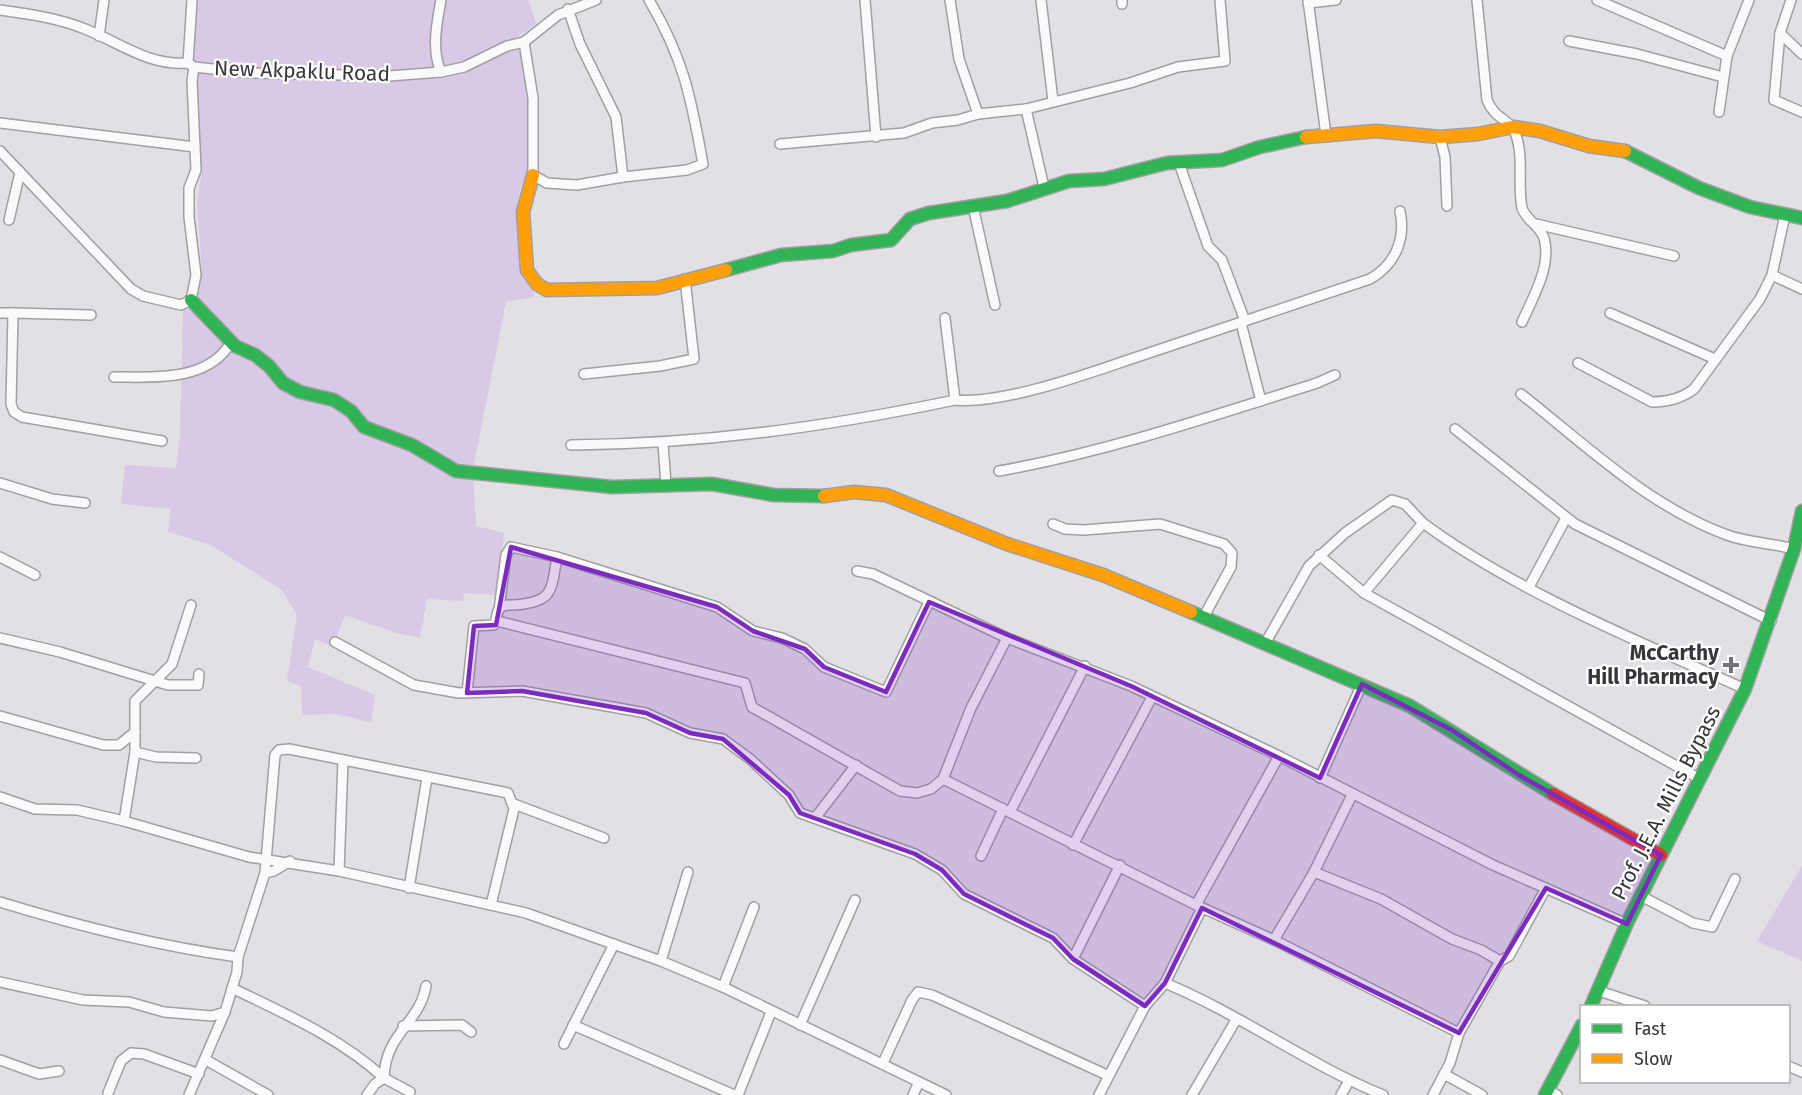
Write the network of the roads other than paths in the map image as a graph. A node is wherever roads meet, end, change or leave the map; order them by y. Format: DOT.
graph roads {
  1 [pos="104,0"];
  2 [pos="192,0"];
  3 [pos="441,0"];
  4 [pos="596,0"];
  5 [pos="649,0"];
  6 [pos="865,0"];
  7 [pos="950,0"];
  8 [pos="1041,0"];
  9 [pos="1220,0"];
  10 [pos="1336,0"];
  11 [pos="1476,0"];
  12 [pos="1597,0"];
  13 [pos="1749,0"];
  14 [pos="1791,0"];
  15 [pos="1308,2"];
  16 [pos="568,9"];
  17 [pos="0,10"];
  18 [pos="1780,33"];
  19 [pos="99,36"];
  20 [pos="1569,41"];
  21 [pos="524,42"];
  22 [pos="1802,54"];
  23 [pos="1727,56"];
  24 [pos="191,65"];
  25 [pos="441,72"];
  26 [pos="1723,77"];
  27 [pos="1053,101"];
  28 [pos="1026,109"];
  29 [pos="1719,112"];
  30 [pos="1802,112"];
  31 [pos="978,114"];
  32 [pos="0,123"];
  33 [pos="1513,128"];
  34 [pos="1326,135"];
  35 [pos="876,137"];
  36 [pos="1440,137"];
  37 [pos="780,144"];
  38 [pos="195,147"];
  39 [pos="0,151"];
  40 [pos="1179,163"];
  41 [pos="20,172"];
  42 [pos="532,175"];
  43 [pos="623,177"];
  44 [pos="1044,188"];
  45 [pos="973,206"];
  46 [pos="1447,206"];
  47 [pos="1400,211"];
  48 [pos="1785,215"];
  49 [pos="1802,218"];
  50 [pos="9,220"];
  51 [pos="1536,224"];
  52 [pos="1674,256"];
  53 [pos="1772,275"];
  54 [pos="686,279"];
  55 [pos="1802,289"];
  56 [pos="191,300"];
  57 [pos="995,305"];
  58 [pos="0,313"];
  59 [pos="13,313"];
  60 [pos="1610,313"];
  61 [pos="91,315"];
  62 [pos="945,318"];
  63 [pos="1243,322"];
  64 [pos="1522,322"];
  65 [pos="235,346"];
  66 [pos="1715,359"];
  67 [pos="1578,363"];
  68 [pos="584,374"];
  69 [pos="1335,375"];
  70 [pos="114,377"];
  71 [pos="1521,394"];
  72 [pos="955,400"];
  73 [pos="1261,400"];
  74 [pos="1455,429"];
  75 [pos="162,441"];
  76 [pos="663,444"];
  77 [pos="571,445"];
  78 [pos="999,471"];
  79 [pos="0,483"];
  80 [pos="666,484"];
  81 [pos="85,503"];
  82 [pos="1802,511"];
  83 [pos="1566,518"];
  84 [pos="1423,523"];
  85 [pos="1053,524"];
  86 [pos="1794,549"];
  87 [pos="1319,555"];
  88 [pos="0,557"];
  89 [pos="557,557"];
  90 [pos="857,571"];
  91 [pos="35,575"];
  92 [pos="1529,587"];
  93 [pos="1364,592"];
  94 [pos="929,602"];
  95 [pos="191,605"];
  96 [pos="499,610"];
  97 [pos="1203,618"];
  98 [pos="497,621"];
  99 [pos="1771,621"];
  100 [pos="0,638"];
  101 [pos="1007,638"];
  102 [pos="335,642"];
  103 [pos="1266,642"];
  104 [pos="1085,666"];
  105 [pos="199,674"];
  106 [pos="157,680"];
  107 [pos="1362,684"];
  108 [pos="1745,689"];
  109 [pos="467,693"];
  110 [pos="1152,697"];
  111 [pos="0,716"];
  112 [pos="135,732"];
  113 [pos="135,752"];
  114 [pos="1279,756"];
  115 [pos="196,758"];
  116 [pos="343,760"];
  117 [pos="856,765"];
  118 [pos="427,778"];
  119 [pos="1320,778"];
  120 [pos="943,779"];
  121 [pos="1700,779"];
  122 [pos="1352,795"];
  123 [pos="0,797"];
  124 [pos="514,804"];
  125 [pos="1006,810"];
  126 [pos="816,818"];
  127 [pos="124,821"];
  128 [pos="604,838"];
  129 [pos="1073,845"];
  130 [pos="1661,855"];
  131 [pos="981,856"];
  132 [pos="266,859"];
  133 [pos="290,861"];
  134 [pos="1120,865"];
  135 [pos="339,871"];
  136 [pos="688,872"];
  137 [pos="1314,872"];
  138 [pos="265,873"];
  139 [pos="1735,879"];
  140 [pos="409,888"];
  141 [pos="1546,888"];
  142 [pos="1641,896"];
  143 [pos="855,900"];
  144 [pos="0,902"];
  145 [pos="491,905"];
  146 [pos="1199,906"];
  147 [pos="754,907"];
  148 [pos="1627,924"];
  149 [pos="1274,940"];
  150 [pos="614,944"];
  151 [pos="238,957"];
  152 [pos="1073,959"];
  153 [pos="661,961"];
  154 [pos="1500,961"];
  155 [pos="0,982"];
  156 [pos="1165,983"];
  157 [pos="426,986"];
  158 [pos="723,987"];
  159 [pos="232,988"];
  160 [pos="1599,991"];
  161 [pos="1592,1005"];
  162 [pos="1642,1005"];
  163 [pos="1145,1006"];
  164 [pos="225,1012"];
  165 [pos="771,1012"];
  166 [pos="1236,1020"];
  167 [pos="573,1025"];
  168 [pos="800,1025"];
  169 [pos="402,1026"];
  170 [pos="1580,1027"];
  171 [pos="471,1032"];
  172 [pos="1459,1033"];
  173 [pos="564,1044"];
  174 [pos="0,1060"];
  175 [pos="206,1060"];
  176 [pos="883,1063"];
  177 [pos="59,1071"];
  178 [pos="199,1074"];
  179 [pos="1444,1074"];
  180 [pos="1107,1075"];
  181 [pos="384,1078"];
  182 [pos="1349,1081"];
  183 [pos="919,1082"];
  184 [pos="410,1092"];
  185 [pos="108,1093"];
  186 [pos="1550,1093"];
  187 [pos="189,1095"];
  188 [pos="268,1095"];
  189 [pos="367,1095"];
  190 [pos="736,1095"];
  191 [pos="912,1095"];
  192 [pos="946,1095"];
  193 [pos="1099,1095"];
  194 [pos="1192,1095"];
  195 [pos="1341,1095"];
  196 [pos="1383,1095"];
  197 [pos="1433,1095"];
  198 [pos="1482,1095"];
  1 -- 19 [label="street"];
  2 -- 24 [label="street"];
  3 -- 25 [label="street"];
  4 -- 16 [label="street, New Akpaklu Road"];
  5 -- 43 [label="street"];
  6 -- 35 [label="street"];
  7 -- 31 [label="street"];
  8 -- 27 [label="street"];
  9 -- 27 [label="street"];
  10 -- 15 [label="street"];
  11 -- 33 [label="street"];
  12 -- 23 [label="street"];
  13 -- 23 [label="street"];
  14 -- 18 [label="street"];
  15 -- 34 [label="street"];
  16 -- 21 [label="street, New Akpaklu Road"];
  16 -- 43 [label="street"];
  17 -- 19 [label="street, New Akpaklu Road"];
  18 -- 22 [label="street"];
  18 -- 30 [label="street"];
  19 -- 24 [label="street, New Akpaklu Road"];
  20 -- 26 [label="street"];
  21 -- 25 [label="street, New Akpaklu Road"];
  21 -- 42 [label="street"];
  23 -- 26 [label="street"];
  24 -- 25 [label="street, New Akpaklu Road"];
  24 -- 38 [label="street"];
  26 -- 29 [label="street"];
  27 -- 28 [label="street"];
  28 -- 31 [label="street"];
  28 -- 44 [label="street"];
  31 -- 35 [label="street"];
  32 -- 38 [label="street"];
  33 -- 36 [label="street"];
  33 -- 48 [label="street"];
  33 -- 51 [label="street"];
  34 -- 36 [label="street"];
  34 -- 40 [label="street"];
  35 -- 37 [label="street"];
  36 -- 46 [label="street"];
  38 -- 56 [label="street"];
  39 -- 41 [label="street"];
  40 -- 44 [label="street"];
  40 -- 63 [label="street"];
  41 -- 50 [label="street"];
  41 -- 56 [label="street"];
  42 -- 43 [label="street"];
  42 -- 54 [label="street"];
  44 -- 45 [label="street"];
  45 -- 54 [label="street"];
  45 -- 57 [label="street"];
  47 -- 63 [label="street"];
  48 -- 49 [label="street"];
  48 -- 53 [label="street"];
  51 -- 52 [label="street"];
  51 -- 64 [label="street"];
  53 -- 55 [label="street"];
  53 -- 66 [label="street"];
  54 -- 68 [label="street"];
  56 -- 65 [label="street"];
  58 -- 59 [label="street"];
  59 -- 61 [label="street"];
  59 -- 75 [label="street"];
  60 -- 66 [label="street"];
  62 -- 72 [label="street"];
  63 -- 72 [label="street"];
  63 -- 73 [label="street"];
  65 -- 70 [label="street"];
  65 -- 80 [label="street"];
  66 -- 67 [label="street"];
  69 -- 73 [label="street"];
  71 -- 86 [label="street"];
  72 -- 76 [label="street"];
  73 -- 78 [label="street"];
  74 -- 83 [label="street"];
  76 -- 77 [label="street"];
  76 -- 80 [label="street"];
  79 -- 81 [label="street"];
  80 -- 97 [label="street"];
  82 -- 86 [label="street, Prof. J.E.A. Mills Bypass"];
  83 -- 92 [label="street"];
  83 -- 99 [label="street"];
  84 -- 87 [label="street"];
  84 -- 92 [label="street"];
  84 -- 93 [label="street"];
  85 -- 97 [label="street"];
  86 -- 99 [label="street, Prof. J.E.A. Mills Bypass"];
  87 -- 93 [label="street"];
  87 -- 103 [label="street"];
  88 -- 91 [label="street"];
  89 -- 94 [label="street"];
  89 -- 96 [label="street"];
  89 -- 96 [label="street"];
  90 -- 94 [label="street"];
  92 -- 108 [label="street"];
  93 -- 121 [label="street"];
  94 -- 101 [label="street"];
  95 -- 106 [label="street"];
  96 -- 98 [label="street"];
  97 -- 103 [label="street"];
  98 -- 109 [label="street"];
  98 -- 117 [label="street"];
  99 -- 108 [label="street, Prof. J.E.A. Mills Bypass"];
  100 -- 106 [label="street"];
  101 -- 104 [label="street"];
  101 -- 120 [label="street"];
  102 -- 109 [label="street"];
  103 -- 107 [label="street"];
  104 -- 110 [label="street"];
  104 -- 125 [label="street"];
  105 -- 106 [label="street"];
  106 -- 112 [label="street"];
  107 -- 119 [label="street"];
  107 -- 130 [label="street"];
  108 -- 121 [label="street, Prof. J.E.A. Mills Bypass"];
  109 -- 126 [label="street"];
  110 -- 114 [label="street"];
  110 -- 129 [label="street"];
  111 -- 112 [label="street"];
  112 -- 113 [label="street"];
  113 -- 115 [label="street"];
  113 -- 127 [label="street"];
  114 -- 119 [label="street"];
  114 -- 146 [label="street"];
  116 -- 118 [label="street"];
  116 -- 132 [label="street"];
  116 -- 135 [label="street"];
  117 -- 120 [label="street"];
  117 -- 126 [label="street"];
  118 -- 124 [label="street"];
  118 -- 140 [label="street"];
  119 -- 122 [label="street"];
  120 -- 125 [label="street"];
  121 -- 130 [label="street, Prof. J.E.A. Mills Bypass"];
  122 -- 137 [label="street"];
  122 -- 141 [label="street"];
  123 -- 127 [label="street"];
  124 -- 128 [label="street"];
  124 -- 145 [label="street"];
  125 -- 129 [label="street"];
  125 -- 131 [label="street"];
  126 -- 152 [label="street"];
  127 -- 132 [label="street"];
  129 -- 134 [label="street"];
  130 -- 142 [label="street, Prof. J.E.A. Mills Bypass"];
  132 -- 133 [label="street"];
  132 -- 138 [label="street"];
  133 -- 135 [label="street"];
  133 -- 138 [label="street"];
  134 -- 146 [label="street"];
  134 -- 152 [label="street"];
  135 -- 140 [label="street"];
  136 -- 153 [label="street"];
  137 -- 149 [label="street"];
  137 -- 154 [label="street"];
  138 -- 151 [label="street"];
  139 -- 142 [label="street"];
  140 -- 145 [label="street"];
  141 -- 148 [label="street"];
  141 -- 154 [label="street"];
  142 -- 148 [label="street, Prof. J.E.A. Mills Bypass"];
  143 -- 168 [label="street"];
  144 -- 151 [label="street"];
  145 -- 150 [label="street"];
  146 -- 149 [label="street"];
  146 -- 156 [label="street"];
  147 -- 158 [label="street"];
  148 -- 160 [label="street, Prof. J.E.A. Mills Bypass"];
  149 -- 172 [label="street"];
  150 -- 153 [label="street"];
  150 -- 167 [label="street"];
  151 -- 159 [label="street"];
  152 -- 163 [label="street"];
  153 -- 158 [label="street"];
  154 -- 172 [label="street"];
  155 -- 164 [label="street"];
  156 -- 163 [label="street"];
  156 -- 166 [label="street"];
  157 -- 169 [label="street"];
  158 -- 165 [label="street"];
  159 -- 164 [label="street"];
  159 -- 181 [label="street"];
  160 -- 161 [label="street, Prof. J.E.A. Mills Bypass"];
  160 -- 162 [label="street"];
  163 -- 180 [label="street"];
  164 -- 175 [label="street"];
  165 -- 168 [label="street"];
  165 -- 190 [label="street"];
  166 -- 182 [label="street"];
  166 -- 194 [label="street"];
  167 -- 173 [label="street"];
  167 -- 190 [label="street"];
  168 -- 176 [label="street"];
  169 -- 171 [label="street"];
  169 -- 181 [label="street"];
  170 -- 186 [label="street"];
  172 -- 179 [label="street"];
  174 -- 177 [label="street"];
  175 -- 178 [label="street"];
  175 -- 188 [label="street"];
  176 -- 180 [label="street"];
  176 -- 183 [label="street"];
  178 -- 185 [label="street"];
  178 -- 187 [label="street"];
  179 -- 197 [label="street"];
  179 -- 198 [label="street"];
  180 -- 193 [label="street"];
  181 -- 184 [label="street"];
  181 -- 189 [label="street"];
  182 -- 195 [label="street"];
  182 -- 196 [label="street"];
  183 -- 191 [label="street"];
  183 -- 192 [label="street"];
}
